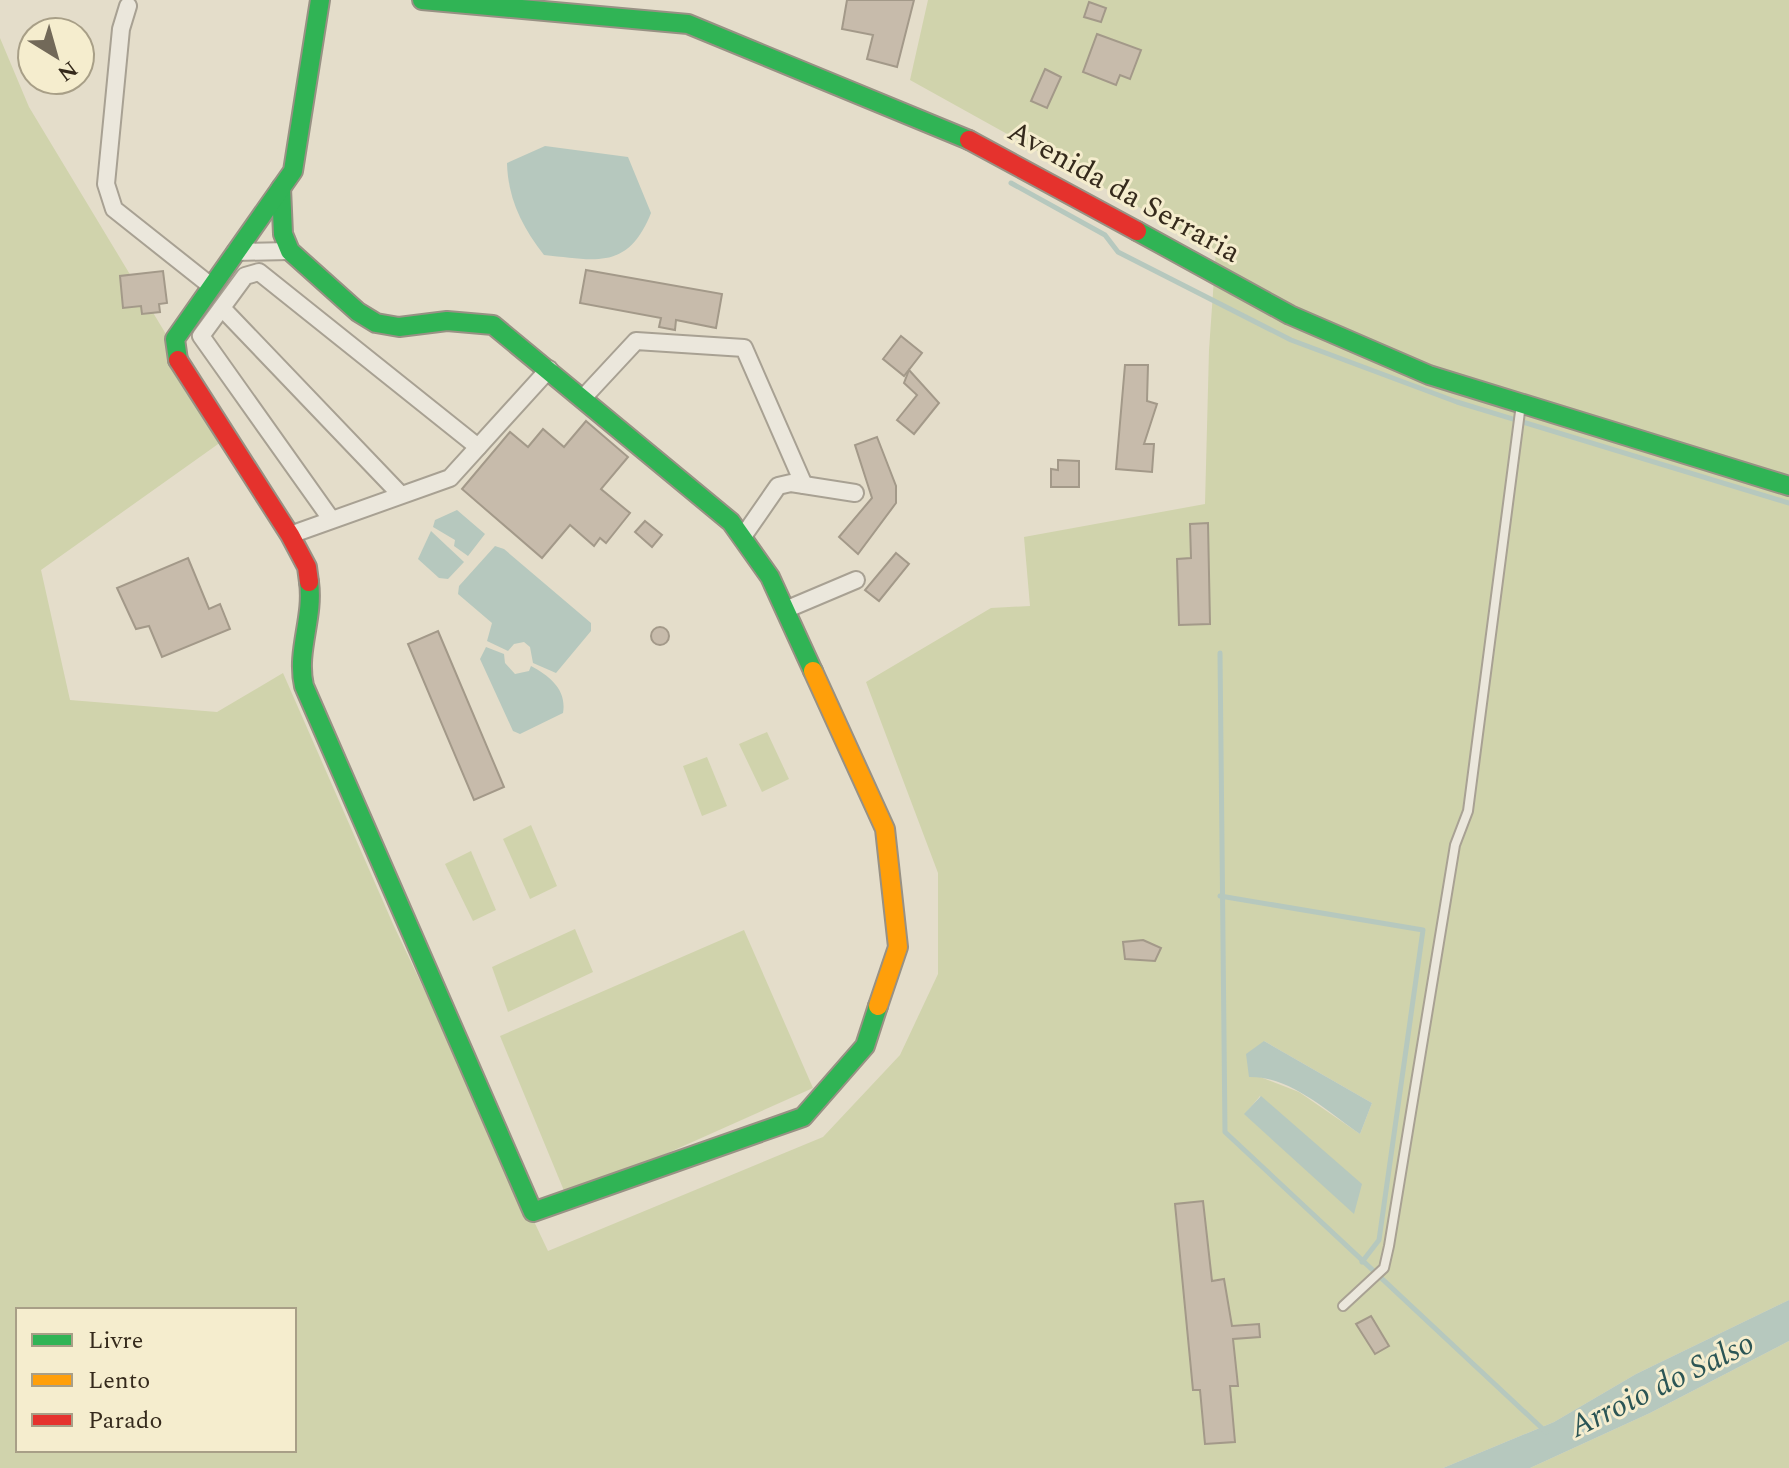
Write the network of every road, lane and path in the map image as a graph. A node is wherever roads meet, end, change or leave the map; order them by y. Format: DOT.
graph roads {
  1 [pos="320,0"];
  2 [pos="422,0"];
  3 [pos="430,0"];
  4 [pos="128,6"];
  5 [pos="281,188"];
  6 [pos="290,251"];
  7 [pos="235,252"];
  8 [pos="211,286"];
  9 [pos="222,308"];
  10 [pos="549,369"];
  11 [pos="583,398"];
  12 [pos="1521,403"];
  13 [pos="478,447"];
  14 [pos="804,485"];
  15 [pos="1789,486"];
  16 [pos="855,493"];
  17 [pos="400,494"];
  18 [pos="331,519"];
  19 [pos="290,535"];
  20 [pos="742,538"];
  21 [pos="856,580"];
  22 [pos="785,610"];
  23 [pos="1343,1306"];
  1 -- 5 [label="street"];
  2 -- 3 [label="street, Avenida da Serraria"];
  3 -- 12 [label="street, Avenida da Serraria"];
  4 -- 8 [label="street"];
  5 -- 6 [label="street"];
  5 -- 7 [label="street"];
  6 -- 7 [label="street"];
  6 -- 10 [label="street"];
  7 -- 8 [label="street"];
  8 -- 19 [label="street"];
  9 -- 13 [label="street"];
  9 -- 17 [label="street"];
  9 -- 18 [label="street"];
  10 -- 11 [label="street"];
  10 -- 13 [label="street"];
  11 -- 14 [label="street"];
  11 -- 20 [label="street"];
  12 -- 15 [label="street, Avenida da Serraria"];
  12 -- 23 [label="lane"];
  13 -- 17 [label="street"];
  14 -- 16 [label="street"];
  14 -- 20 [label="street"];
  17 -- 18 [label="street"];
  18 -- 19 [label="street"];
  19 -- 22 [label="street"];
  20 -- 22 [label="street"];
  21 -- 22 [label="street"];
}
